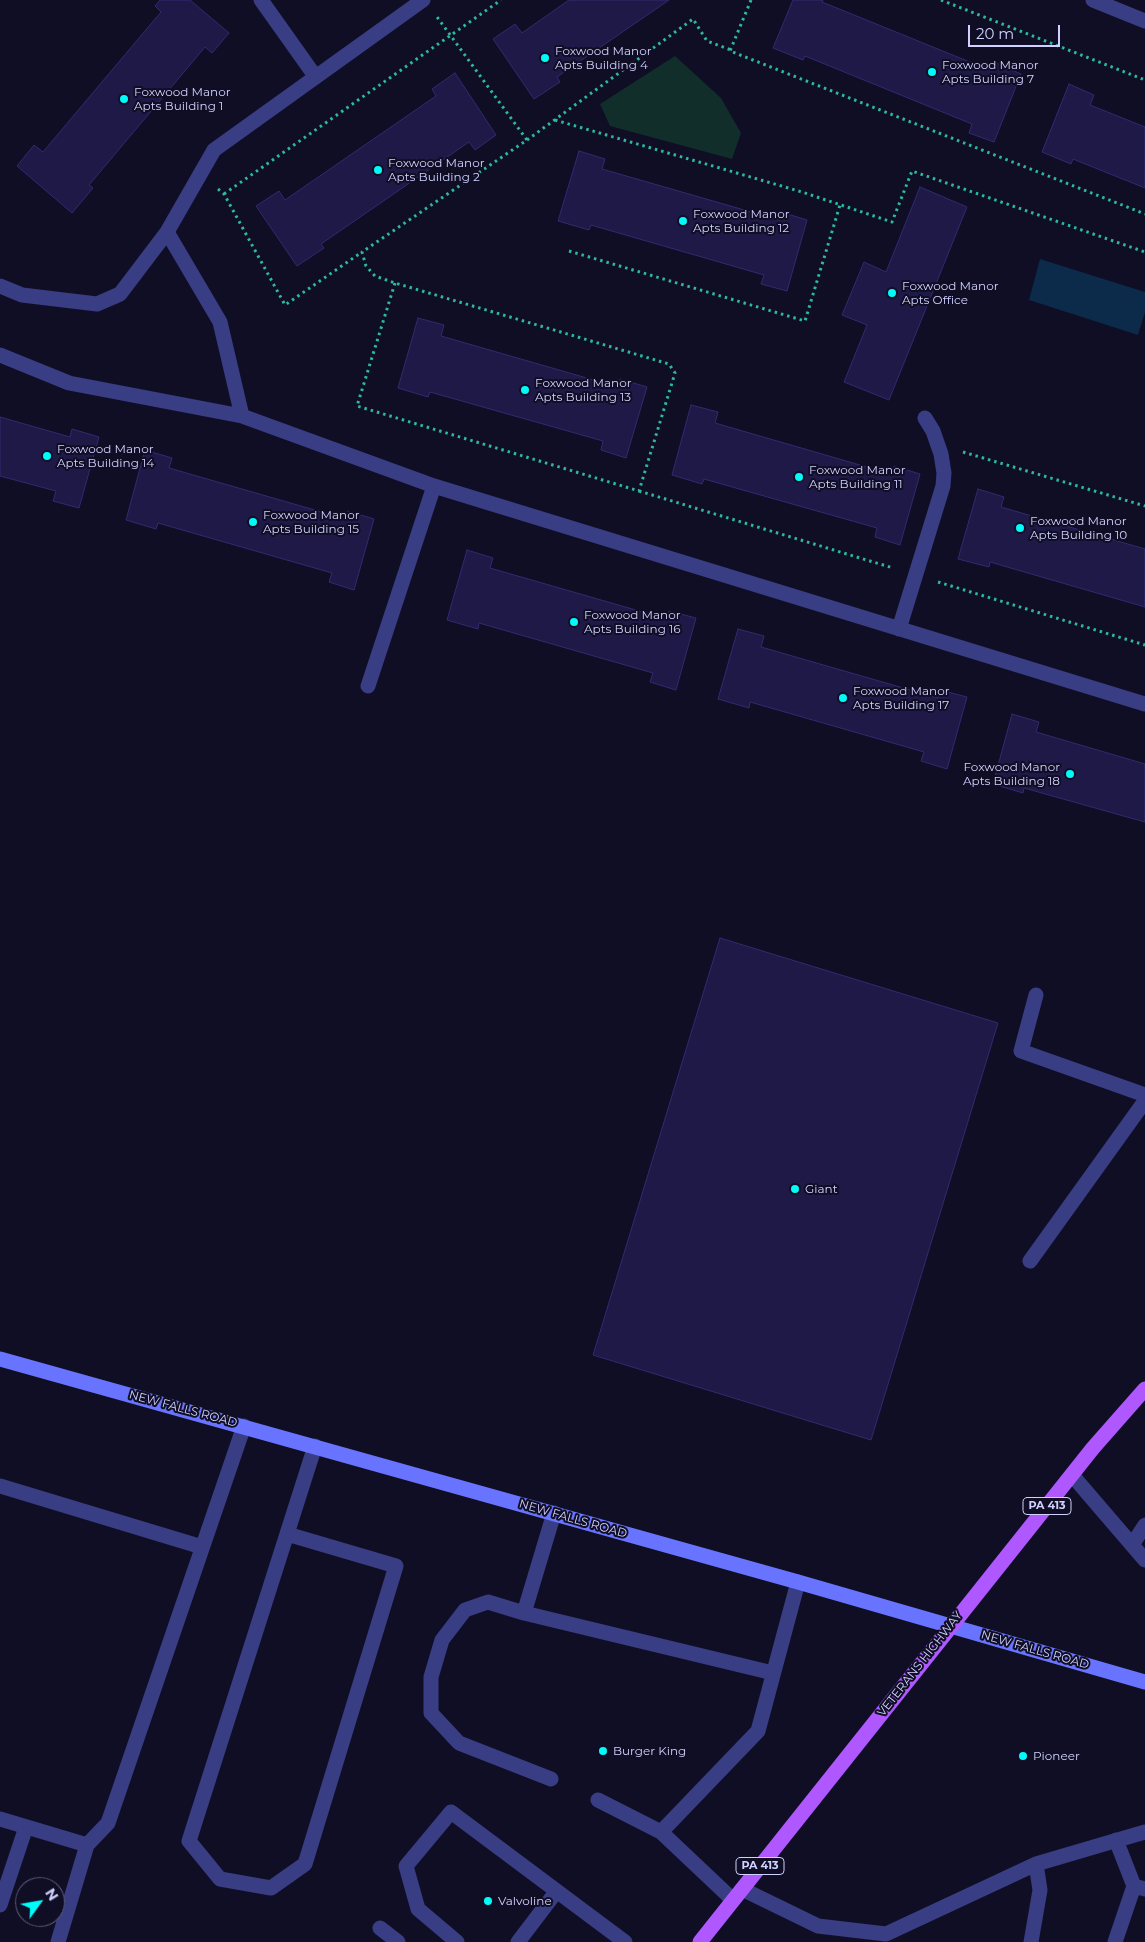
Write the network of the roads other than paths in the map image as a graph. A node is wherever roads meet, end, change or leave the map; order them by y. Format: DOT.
graph roads {
  1 [pos="261,0"];
  2 [pos="423,0"];
  3 [pos="1093,0"];
  4 [pos="1145,21"];
  5 [pos="315,76"];
  6 [pos="167,232"];
  7 [pos="0,286"];
  8 [pos="0,354"];
  9 [pos="242,416"];
  10 [pos="925,418"];
  11 [pos="434,486"];
  12 [pos="899,629"];
  13 [pos="368,686"];
  14 [pos="1145,704"];
  15 [pos="1036,995"];
  16 [pos="1145,1095"];
  17 [pos="1145,1101"];
  18 [pos="1030,1261"];
  19 [pos="0,1359"];
  20 [pos="1143,1396"];
  21 [pos="244,1426"];
  22 [pos="315,1446"];
  23 [pos="1072,1475"];
  24 [pos="0,1486"];
  25 [pos="554,1514"];
  26 [pos="1145,1525"];
  27 [pos="287,1534"];
  28 [pos="1132,1545"];
  29 [pos="202,1547"];
  30 [pos="1145,1560"];
  31 [pos="798,1582"];
  32 [pos="524,1613"];
  33 [pos="951,1625"];
  34 [pos="773,1673"];
  35 [pos="1145,1682"];
  36 [pos="551,1779"];
  37 [pos="598,1800"];
  38 [pos="0,1819"];
  39 [pos="26,1827"];
  40 [pos="661,1832"];
  41 [pos="1145,1832"];
  42 [pos="1116,1840"];
  43 [pos="88,1845"];
  44 [pos="1036,1864"];
  45 [pos="1140,1888"];
  46 [pos="556,1892"];
  47 [pos="738,1894"];
  48 [pos="0,1905"];
  49 [pos="380,1928"];
  50 [pos="58,1942"];
  51 [pos="398,1942"];
  52 [pos="457,1942"];
  53 [pos="518,1942"];
  54 [pos="625,1942"];
  55 [pos="700,1942"];
  56 [pos="1031,1942"];
  57 [pos="1115,1942"];
  1 -- 5 [label="lane"];
  2 -- 5 [label="lane"];
  3 -- 4 [label="lane"];
  5 -- 6 [label="lane"];
  6 -- 7 [label="lane"];
  6 -- 9 [label="lane"];
  8 -- 9 [label="lane"];
  9 -- 11 [label="lane"];
  10 -- 12 [label="lane"];
  11 -- 12 [label="lane"];
  11 -- 13 [label="lane"];
  12 -- 14 [label="lane"];
  15 -- 16 [label="lane"];
  17 -- 18 [label="lane"];
  19 -- 21 [label="main road, NEW FALLS ROAD"];
  20 -- 23 [label="main road, VETERANS HIGHWAY / PA 413"];
  21 -- 22 [label="main road, NEW FALLS ROAD"];
  21 -- 29 [label="lane"];
  22 -- 25 [label="main road, NEW FALLS ROAD"];
  22 -- 27 [label="lane"];
  23 -- 28 [label="lane"];
  23 -- 33 [label="main road, VETERANS HIGHWAY / PA 413"];
  24 -- 29 [label="lane"];
  25 -- 31 [label="main road, NEW FALLS ROAD"];
  25 -- 32 [label="lane"];
  26 -- 28 [label="lane"];
  27 -- 27 [label="lane"];
  28 -- 30 [label="lane"];
  29 -- 43 [label="lane"];
  31 -- 33 [label="main road, NEW FALLS ROAD"];
  31 -- 34 [label="lane"];
  32 -- 34 [label="lane"];
  32 -- 36 [label="lane"];
  33 -- 35 [label="main road, NEW FALLS ROAD"];
  33 -- 47 [label="main road, VETERANS HIGHWAY / PA 413"];
  34 -- 40 [label="lane"];
  37 -- 40 [label="lane"];
  38 -- 39 [label="lane"];
  39 -- 43 [label="lane"];
  39 -- 48 [label="lane"];
  40 -- 47 [label="lane"];
  41 -- 42 [label="lane"];
  42 -- 44 [label="lane"];
  42 -- 45 [label="lane"];
  43 -- 50 [label="lane"];
  44 -- 47 [label="lane"];
  44 -- 56 [label="lane"];
  45 -- 57 [label="lane"];
  46 -- 52 [label="lane"];
  46 -- 53 [label="lane"];
  46 -- 54 [label="lane"];
  47 -- 55 [label="main road, VETERANS HIGHWAY / PA 413"];
  49 -- 51 [label="lane"];
}
